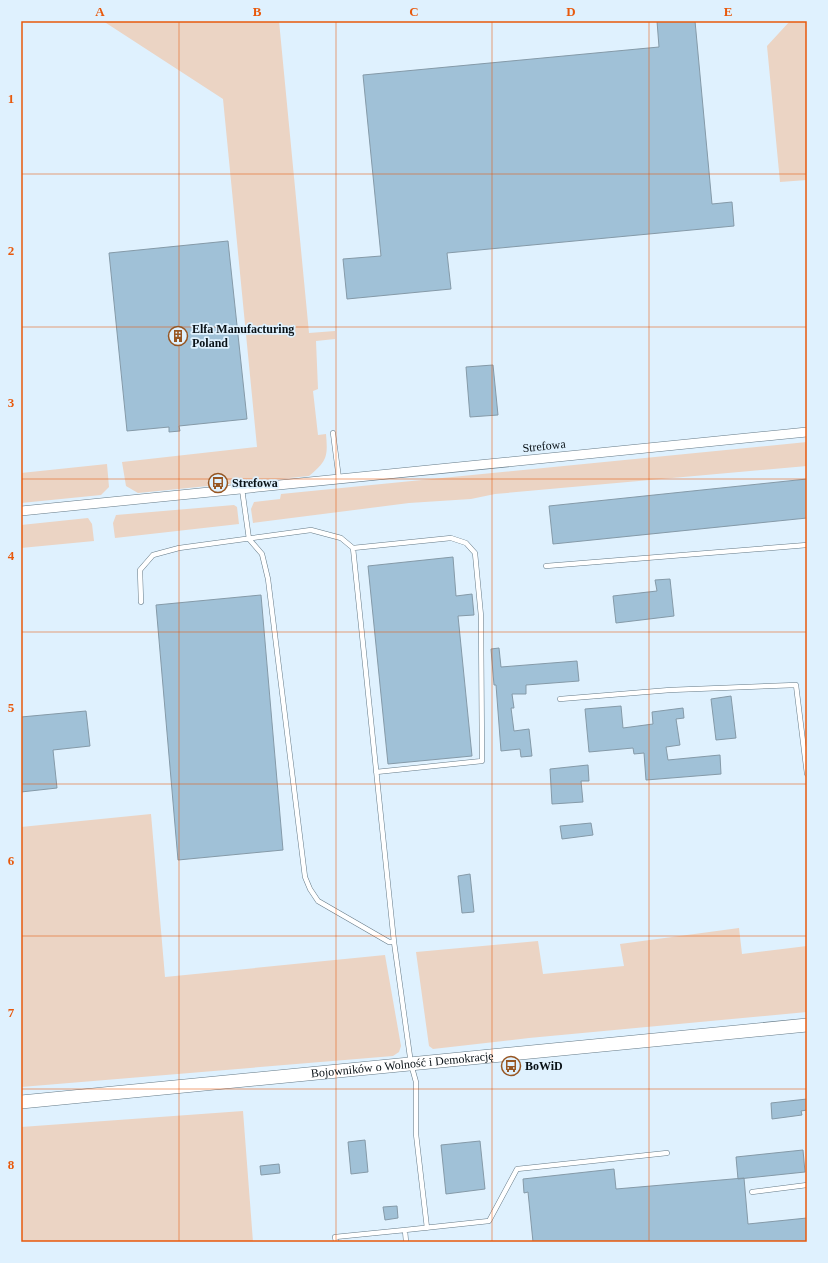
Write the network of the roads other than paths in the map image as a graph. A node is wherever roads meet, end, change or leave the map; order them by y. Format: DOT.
graph roads {
  1 [pos="807,432"];
  2 [pos="333,433"];
  3 [pos="339,479"];
  4 [pos="242,489"];
  5 [pos="21,512"];
  6 [pos="248,539"];
  7 [pos="807,545"];
  8 [pos="353,548"];
  9 [pos="546,566"];
  10 [pos="141,602"];
  11 [pos="560,699"];
  12 [pos="376,772"];
  13 [pos="807,774"];
  14 [pos="394,942"];
  15 [pos="807,1025"];
  16 [pos="411,1064"];
  17 [pos="21,1102"];
  18 [pos="667,1153"];
  19 [pos="807,1185"];
  20 [pos="752,1192"];
  21 [pos="427,1228"];
  22 [pos="405,1230"];
  23 [pos="336,1242"];
  24 [pos="406,1242"];
  1 -- 3 [label="street, Strefowa"];
  2 -- 3 [label="lane"];
  3 -- 4 [label="street, Strefowa"];
  4 -- 5 [label="street, Strefowa"];
  4 -- 6 [label="lane"];
  6 -- 8 [label="lane"];
  6 -- 10 [label="lane"];
  6 -- 14 [label="lane"];
  7 -- 9 [label="lane"];
  8 -- 12 [label="lane"];
  8 -- 12 [label="lane"];
  11 -- 13 [label="lane"];
  12 -- 14 [label="lane"];
  14 -- 16 [label="lane"];
  15 -- 16 [label="main road, Bojowników o Wolność i Demokrację"];
  16 -- 17 [label="main road, Bojowników o Wolność i Demokrację"];
  16 -- 21 [label="lane"];
  18 -- 21 [label="lane"];
  19 -- 20 [label="lane"];
  21 -- 22 [label="lane"];
  22 -- 23 [label="lane"];
  22 -- 24 [label="lane"];
}
